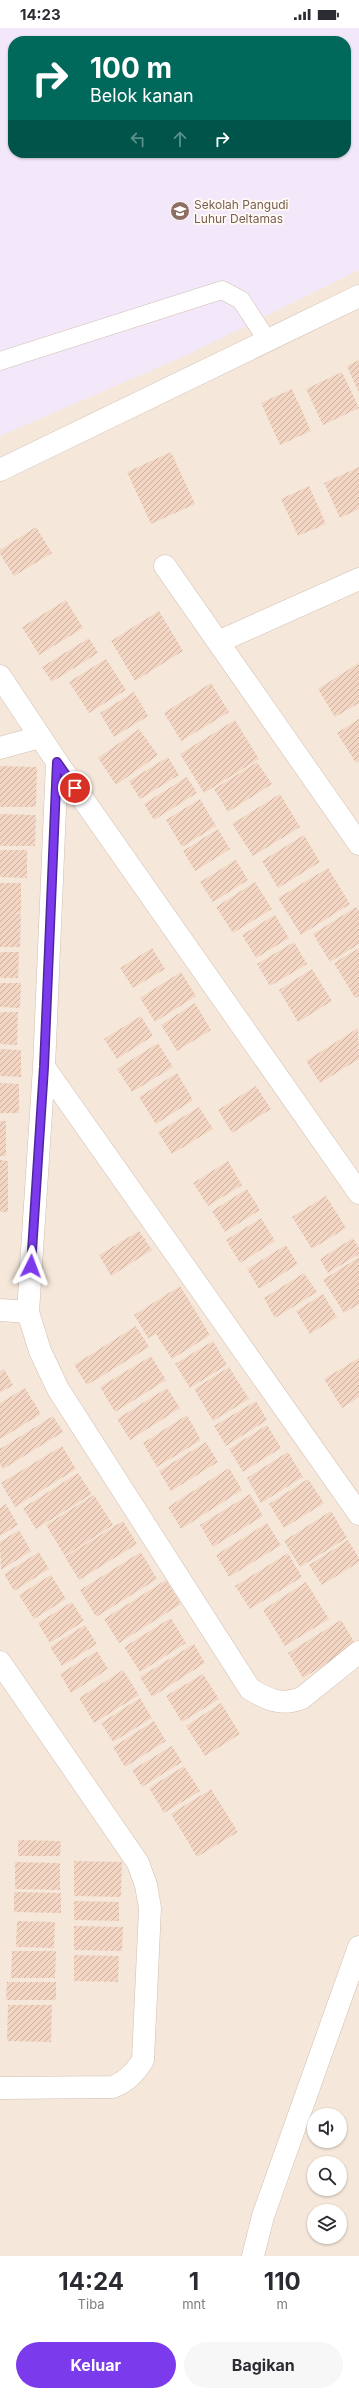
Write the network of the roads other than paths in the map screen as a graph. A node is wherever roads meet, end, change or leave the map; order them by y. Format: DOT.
graph roads {
  1 [pos="359,296"];
  2 [pos="267,340"];
  3 [pos="0,361"];
  4 [pos="0,470"];
  5 [pos="165,566"];
  6 [pos="359,578"];
  7 [pos="218,642"];
  8 [pos="0,676"];
  9 [pos="40,737"];
  10 [pos="0,748"];
  11 [pos="57,762"];
  12 [pos="359,844"];
  13 [pos="44,1067"];
  14 [pos="359,1193"];
  15 [pos="0,1310"];
  16 [pos="28,1312"];
  17 [pos="359,1514"];
  18 [pos="359,1652"];
  19 [pos="0,1662"];
  20 [pos="359,1947"];
  21 [pos="0,2088"];
  22 [pos="253,2256"];
  1 -- 2 [label="street"];
  2 -- 3 [label="lane"];
  2 -- 4 [label="street"];
  5 -- 7 [label="street"];
  6 -- 7 [label="street"];
  7 -- 12 [label="street"];
  8 -- 9 [label="street"];
  9 -- 10 [label="street"];
  9 -- 11 [label="street"];
  11 -- 13 [label="street"];
  11 -- 14 [label="street"];
  13 -- 16 [label="street"];
  13 -- 17 [label="street"];
  15 -- 16 [label="street"];
  16 -- 18 [label="street"];
  19 -- 21 [label="street"];
  20 -- 22 [label="street"];
}
